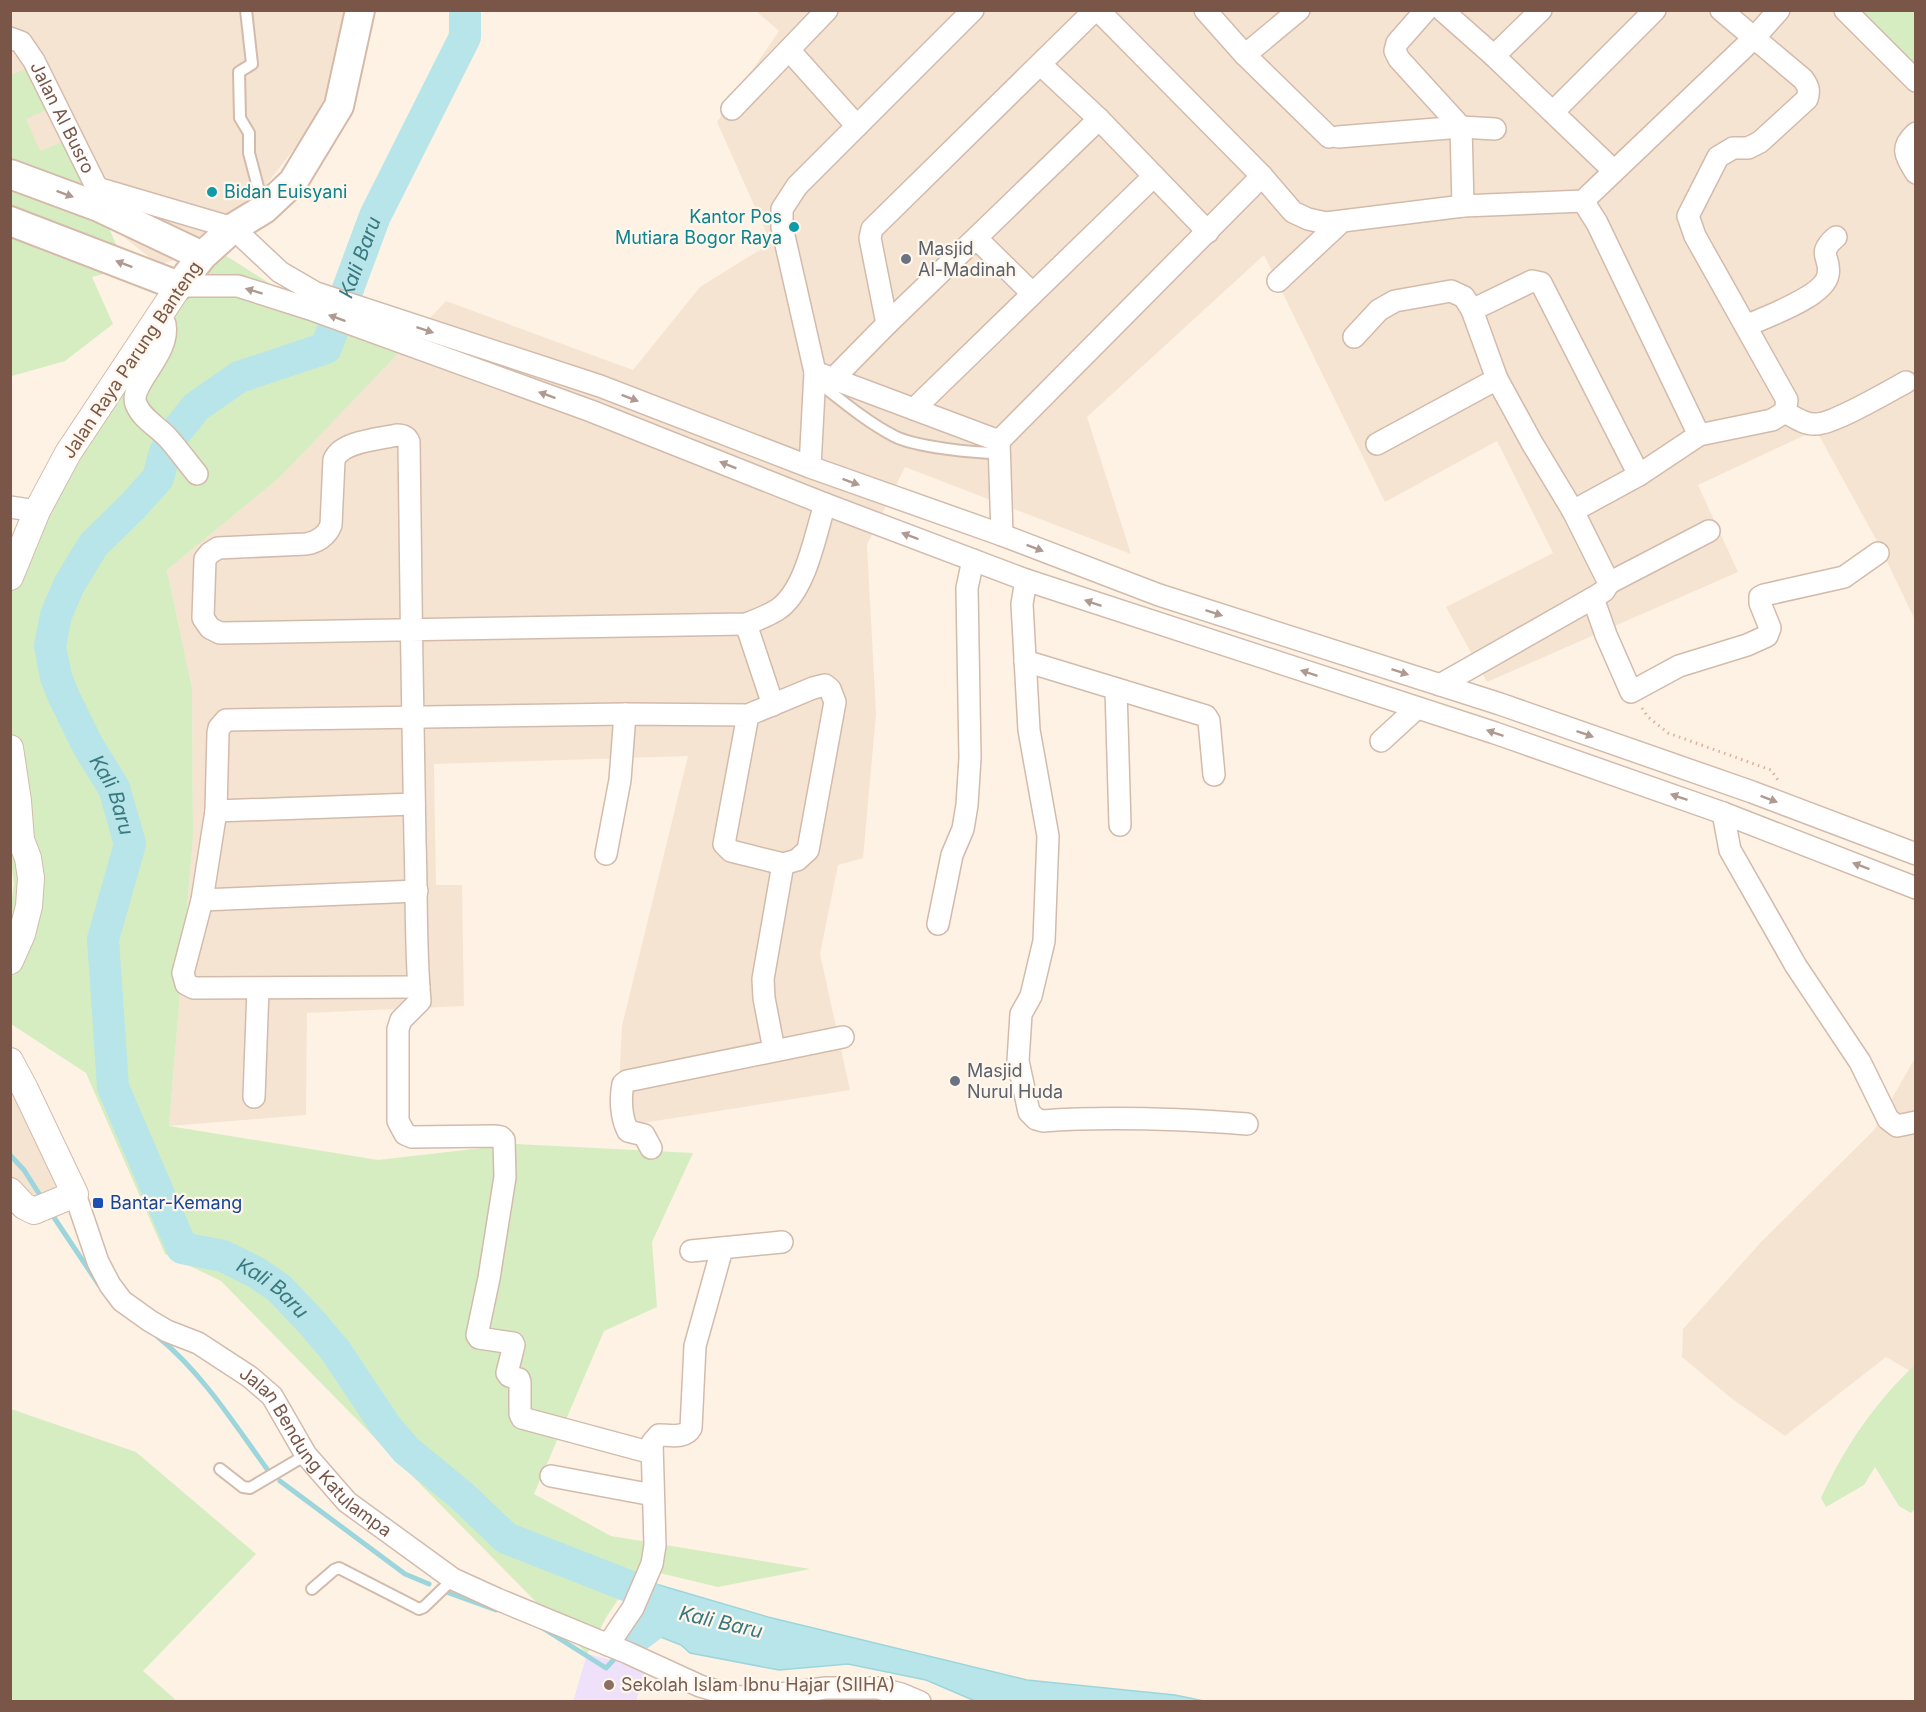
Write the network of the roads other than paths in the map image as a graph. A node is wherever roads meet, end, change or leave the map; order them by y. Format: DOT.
graph roads {
  1 [pos="246,10"];
  2 [pos="360,10"];
  3 [pos="827,10"];
  4 [pos="973,10"];
  5 [pos="1097,10"];
  6 [pos="1205,10"];
  7 [pos="1299,10"];
  8 [pos="1426,10"];
  9 [pos="1442,10"];
  10 [pos="1541,10"];
  11 [pos="1655,10"];
  12 [pos="1721,10"];
  13 [pos="1779,10"];
  14 [pos="1845,10"];
  15 [pos="1755,37"];
  16 [pos="10,38"];
  17 [pos="789,50"];
  18 [pos="1245,55"];
  19 [pos="1494,56"];
  20 [pos="1041,65"];
  21 [pos="1916,81"];
  22 [pos="732,109"];
  23 [pos="1553,112"];
  24 [pos="1099,119"];
  25 [pos="857,126"];
  26 [pos="1461,127"];
  27 [pos="1495,129"];
  28 [pos="1916,133"];
  29 [pos="1614,171"];
  30 [pos="1916,173"];
  31 [pos="10,174"];
  32 [pos="1154,176"];
  33 [pos="1262,176"];
  34 [pos="98,198"];
  35 [pos="1583,201"];
  36 [pos="1463,206"];
  37 [pos="264,210"];
  38 [pos="10,220"];
  39 [pos="1341,222"];
  40 [pos="233,228"];
  41 [pos="1208,232"];
  42 [pos="1836,237"];
  43 [pos="977,239"];
  44 [pos="202,256"];
  45 [pos="1278,281"];
  46 [pos="179,286"];
  47 [pos="1032,293"];
  48 [pos="313,301"];
  49 [pos="1472,310"];
  50 [pos="156,319"];
  51 [pos="366,320"];
  52 [pos="887,324"];
  53 [pos="1746,326"];
  54 [pos="1354,337"];
  55 [pos="821,377"];
  56 [pos="1497,379"];
  57 [pos="1906,382"];
  58 [pos="600,386"];
  59 [pos="914,409"];
  60 [pos="591,411"];
  61 [pos="1785,412"];
  62 [pos="1700,435"];
  63 [pos="1377,444"];
  64 [pos="999,447"];
  65 [pos="810,467"];
  66 [pos="197,474"];
  67 [pos="1639,475"];
  68 [pos="825,504"];
  69 [pos="10,507"];
  70 [pos="37,511"];
  71 [pos="1573,512"];
  72 [pos="1709,531"];
  73 [pos="1002,535"];
  74 [pos="1878,553"];
  75 [pos="973,560"];
  76 [pos="10,577"];
  77 [pos="1026,580"];
  78 [pos="1609,583"];
  79 [pos="1159,595"];
  80 [pos="1593,598"];
  81 [pos="1149,621"];
  82 [pos="746,624"];
  83 [pos="412,630"];
  84 [pos="1025,661"];
  85 [pos="1440,685"];
  86 [pos="1116,689"];
  87 [pos="772,705"];
  88 [pos="1417,708"];
  89 [pos="625,714"];
  90 [pos="748,715"];
  91 [pos="412,718"];
  92 [pos="1382,741"];
  93 [pos="10,748"];
  94 [pos="1214,775"];
  95 [pos="414,804"];
  96 [pos="216,810"];
  97 [pos="1723,813"];
  98 [pos="1120,825"];
  99 [pos="606,854"];
  100 [pos="1916,854"];
  101 [pos="783,864"];
  102 [pos="1916,888"];
  103 [pos="417,891"];
  104 [pos="202,900"];
  105 [pos="938,924"];
  106 [pos="10,961"];
  107 [pos="419,987"];
  108 [pos="258,989"];
  109 [pos="843,1037"];
  110 [pos="774,1050"];
  111 [pos="10,1061"];
  112 [pos="254,1097"];
  113 [pos="1916,1122"];
  114 [pos="1247,1124"];
  115 [pos="651,1148"];
  116 [pos="10,1191"];
  117 [pos="75,1194"];
  118 [pos="782,1242"];
  119 [pos="722,1249"];
  120 [pos="691,1251"];
  121 [pos="652,1453"];
  122 [pos="306,1455"];
  123 [pos="220,1469"];
  124 [pos="551,1476"];
  125 [pos="653,1495"];
  126 [pos="453,1579"];
  127 [pos="312,1589"];
  128 [pos="618,1649"];
  129 [pos="920,1701"];
  1 -- 37 [label="lane"];
  2 -- 37 [label="main road, Jalan Raya Parung Banteng"];
  3 -- 17 [label="street"];
  4 -- 25 [label="street"];
  5 -- 20 [label="street"];
  5 -- 33 [label="street"];
  6 -- 18 [label="street"];
  7 -- 18 [label="street"];
  8 -- 26 [label="street"];
  9 -- 19 [label="street"];
  10 -- 19 [label="street"];
  11 -- 23 [label="street"];
  12 -- 15 [label="street"];
  13 -- 15 [label="street"];
  14 -- 21 [label="street"];
  15 -- 29 [label="street"];
  15 -- 53 [label="street"];
  16 -- 34 [label="street, Jalan Al Busro"];
  17 -- 22 [label="street"];
  17 -- 25 [label="street"];
  18 -- 26 [label="street"];
  19 -- 23 [label="street"];
  20 -- 24 [label="street"];
  20 -- 52 [label="street"];
  23 -- 29 [label="street"];
  24 -- 32 [label="street"];
  24 -- 43 [label="street"];
  25 -- 55 [label="street"];
  26 -- 27 [label="street"];
  26 -- 36 [label="street"];
  28 -- 30 [label="street"];
  29 -- 35 [label="street"];
  31 -- 34 [label="main road, one-way"];
  32 -- 41 [label="street"];
  32 -- 47 [label="street"];
  33 -- 39 [label="street"];
  33 -- 41 [label="street"];
  34 -- 40 [label="street"];
  34 -- 44 [label="main road"];
  35 -- 36 [label="street"];
  35 -- 62 [label="street"];
  36 -- 39 [label="street"];
  37 -- 40 [label="main road, Jalan Raya Parung Banteng"];
  46 -- 38 [label="main road, one-way"];
  39 -- 45 [label="street"];
  40 -- 44 [label="main road, Jalan Raya Parung Banteng"];
  40 -- 48 [label="street"];
  41 -- 64 [label="street"];
  42 -- 53 [label="street"];
  43 -- 47 [label="street"];
  43 -- 52 [label="street"];
  44 -- 46 [label="main road, Jalan Raya Parung Banteng"];
  48 -- 46 [label="street, one-way"];
  46 -- 50 [label="street, Jalan Raya Parung Banteng"];
  47 -- 59 [label="street"];
  48 -- 51 [label="street"];
  49 -- 54 [label="street"];
  49 -- 56 [label="street"];
  49 -- 67 [label="street"];
  50 -- 66 [label="street"];
  50 -- 70 [label="street, Jalan Raya Parung Banteng"];
  51 -- 58 [label="street, one-way"];
  60 -- 51 [label="street, one-way"];
  52 -- 55 [label="street"];
  53 -- 61 [label="street"];
  55 -- 59 [label="street"];
  55 -- 64 [label="lane"];
  55 -- 65 [label="street"];
  56 -- 63 [label="street"];
  56 -- 71 [label="street"];
  57 -- 61 [label="street"];
  58 -- 60 [label="street"];
  58 -- 65 [label="street, one-way"];
  59 -- 64 [label="street"];
  68 -- 60 [label="street, one-way"];
  61 -- 62 [label="street"];
  62 -- 67 [label="street"];
  64 -- 73 [label="street"];
  65 -- 73 [label="street, one-way"];
  67 -- 71 [label="street"];
  75 -- 68 [label="street, one-way"];
  68 -- 82 [label="street"];
  69 -- 70 [label="street"];
  70 -- 76 [label="street, Jalan Raya Parung Banteng"];
  71 -- 78 [label="street"];
  72 -- 78 [label="street"];
  73 -- 79 [label="street, one-way"];
  74 -- 80 [label="street"];
  75 -- 77 [label="street"];
  75 -- 105 [label="street"];
  81 -- 77 [label="street, one-way"];
  77 -- 84 [label="street"];
  78 -- 80 [label="street"];
  79 -- 81 [label="street"];
  79 -- 85 [label="street, one-way"];
  80 -- 85 [label="street"];
  88 -- 81 [label="street, one-way"];
  82 -- 83 [label="street"];
  82 -- 87 [label="street"];
  83 -- 83 [label="street"];
  83 -- 91 [label="street"];
  84 -- 86 [label="street"];
  84 -- 114 [label="street"];
  85 -- 100 [label="street, one-way"];
  86 -- 94 [label="street"];
  86 -- 98 [label="street"];
  87 -- 90 [label="street"];
  87 -- 101 [label="street"];
  88 -- 92 [label="street"];
  97 -- 88 [label="street, one-way"];
  89 -- 90 [label="street"];
  89 -- 91 [label="street"];
  89 -- 99 [label="street"];
  90 -- 101 [label="street"];
  91 -- 95 [label="street"];
  91 -- 96 [label="street"];
  93 -- 106 [label="street"];
  95 -- 96 [label="street"];
  95 -- 103 [label="street"];
  96 -- 104 [label="street"];
  102 -- 97 [label="street, one-way"];
  97 -- 113 [label="street"];
  101 -- 110 [label="street"];
  103 -- 104 [label="street"];
  103 -- 107 [label="street"];
  104 -- 108 [label="street"];
  107 -- 108 [label="street"];
  107 -- 121 [label="street"];
  108 -- 112 [label="street"];
  109 -- 110 [label="street"];
  110 -- 115 [label="street"];
  111 -- 117 [label="street"];
  116 -- 117 [label="street"];
  117 -- 122 [label="street, Jalan Bendung Katulampa"];
  118 -- 119 [label="street"];
  119 -- 120 [label="street"];
  119 -- 121 [label="street"];
  121 -- 125 [label="street"];
  122 -- 123 [label="lane"];
  122 -- 126 [label="street, Jalan Bendung Katulampa"];
  124 -- 125 [label="street"];
  125 -- 128 [label="street"];
  126 -- 127 [label="lane"];
  126 -- 128 [label="street, Jalan Bendung Katulampa"];
  128 -- 129 [label="street, Jalan Bendung Katulampa"];
}
